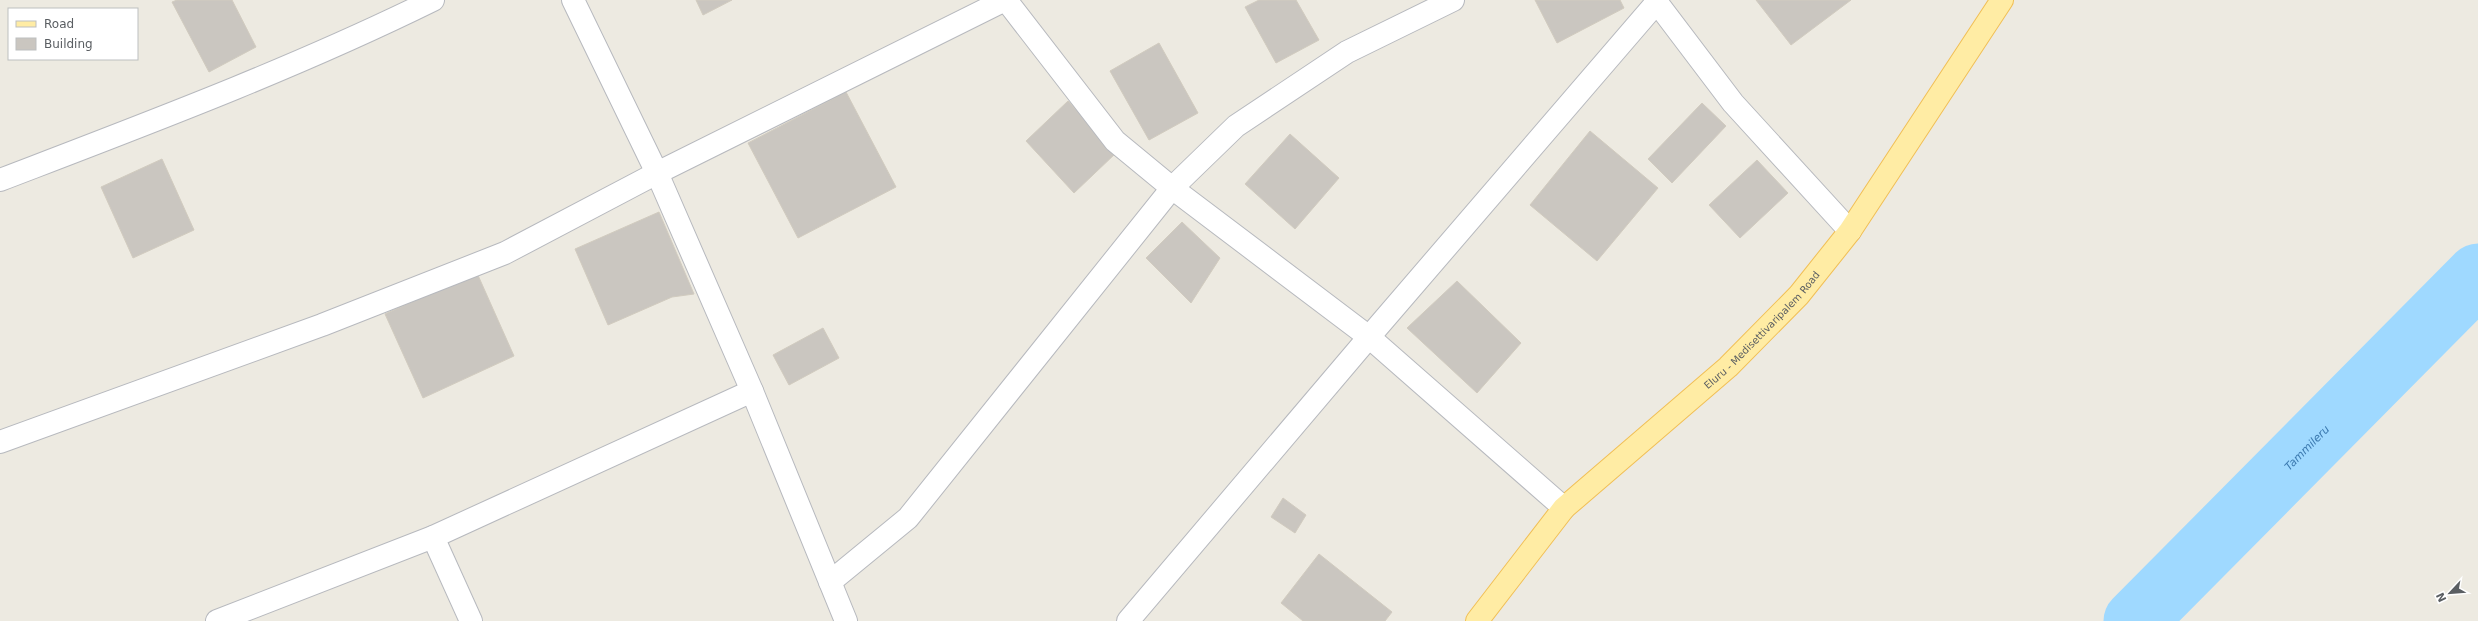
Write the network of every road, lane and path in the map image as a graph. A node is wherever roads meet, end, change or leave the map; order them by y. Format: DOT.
graph roads {
  1 [pos="433,0"];
  2 [pos="573,0"];
  3 [pos="1005,0"];
  4 [pos="1453,0"];
  5 [pos="2002,0"];
  6 [pos="1656,1"];
  7 [pos="657,173"];
  8 [pos="0,180"];
  9 [pos="1172,188"];
  10 [pos="1850,231"];
  11 [pos="1369,337"];
  12 [pos="752,391"];
  13 [pos="0,442"];
  14 [pos="1564,508"];
  15 [pos="433,537"];
  16 [pos="830,582"];
  17 [pos="217,621"];
  18 [pos="471,621"];
  19 [pos="846,621"];
  20 [pos="1128,621"];
  21 [pos="1477,621"];
  1 -- 8 [label="street"];
  2 -- 7 [label="street"];
  3 -- 7 [label="street"];
  3 -- 9 [label="street"];
  4 -- 9 [label="street"];
  5 -- 10 [label="main road, Eluru - Medisettivaripalem Road"];
  6 -- 10 [label="street"];
  6 -- 11 [label="street"];
  7 -- 12 [label="street"];
  7 -- 13 [label="street"];
  9 -- 11 [label="street"];
  9 -- 16 [label="street"];
  10 -- 14 [label="main road, Eluru - Medisettivaripalem Road"];
  11 -- 14 [label="street"];
  11 -- 20 [label="street"];
  12 -- 15 [label="street"];
  12 -- 16 [label="street"];
  14 -- 21 [label="main road, Eluru - Medisettivaripalem Road"];
  15 -- 17 [label="street"];
  15 -- 18 [label="street"];
  16 -- 19 [label="street"];
}
